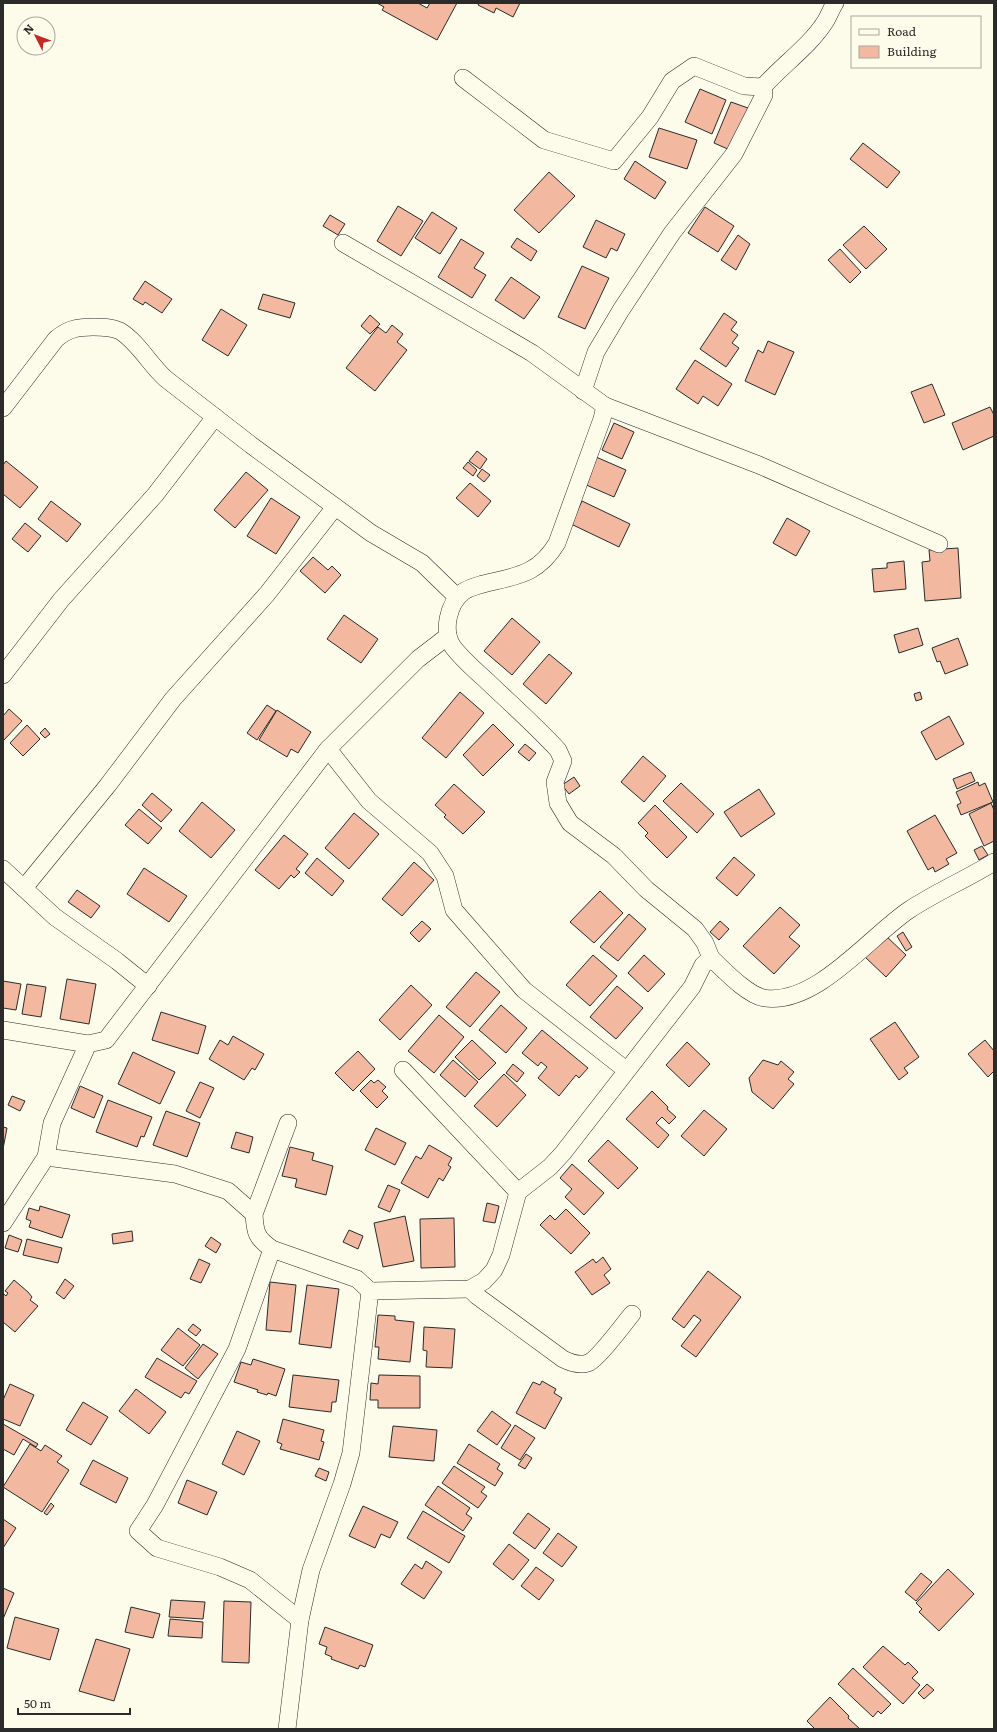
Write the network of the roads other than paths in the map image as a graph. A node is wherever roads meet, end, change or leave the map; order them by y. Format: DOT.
graph roads {
  1 [pos="835,3"];
  2 [pos="463,78"];
  3 [pos="763,87"];
  4 [pos="343,243"];
  5 [pos="583,391"];
  6 [pos="605,406"];
  7 [pos="3,408"];
  8 [pos="215,417"];
  9 [pos="335,507"];
  10 [pos="940,544"];
  11 [pos="457,597"];
  12 [pos="448,636"];
  13 [pos="3,675"];
  14 [pos="328,749"];
  15 [pos="994,862"];
  16 [pos="3,869"];
  17 [pos="24,888"];
  18 [pos="711,958"];
  19 [pos="148,986"];
  20 [pos="3,1030"];
  21 [pos="88,1044"];
  22 [pos="403,1070"];
  23 [pos="626,1070"];
  24 [pos="288,1123"];
  25 [pos="46,1157"];
  26 [pos="518,1192"];
  27 [pos="254,1214"];
  28 [pos="3,1223"];
  29 [pos="272,1249"];
  30 [pos="470,1289"];
  31 [pos="370,1291"];
  32 [pos="632,1314"];
  33 [pos="300,1620"];
  34 [pos="287,1729"];
  1 -- 3 [label="street"];
  2 -- 3 [label="street"];
  3 -- 5 [label="street"];
  4 -- 5 [label="street"];
  5 -- 6 [label="street"];
  6 -- 10 [label="street"];
  6 -- 11 [label="street"];
  7 -- 8 [label="street"];
  8 -- 9 [label="street"];
  8 -- 13 [label="street"];
  9 -- 11 [label="street"];
  9 -- 17 [label="street"];
  11 -- 12 [label="street"];
  12 -- 14 [label="street"];
  12 -- 18 [label="street"];
  14 -- 19 [label="street"];
  14 -- 23 [label="street"];
  15 -- 18 [label="street"];
  16 -- 17 [label="street"];
  17 -- 19 [label="street"];
  18 -- 23 [label="street"];
  19 -- 21 [label="street"];
  20 -- 21 [label="street"];
  21 -- 25 [label="street"];
  22 -- 26 [label="street"];
  23 -- 26 [label="street"];
  24 -- 27 [label="street"];
  25 -- 27 [label="street"];
  25 -- 28 [label="street"];
  26 -- 30 [label="street"];
  27 -- 29 [label="street"];
  29 -- 31 [label="street"];
  29 -- 33 [label="street"];
  30 -- 31 [label="street"];
  30 -- 32 [label="street"];
  31 -- 33 [label="street"];
  33 -- 34 [label="street"];
}
